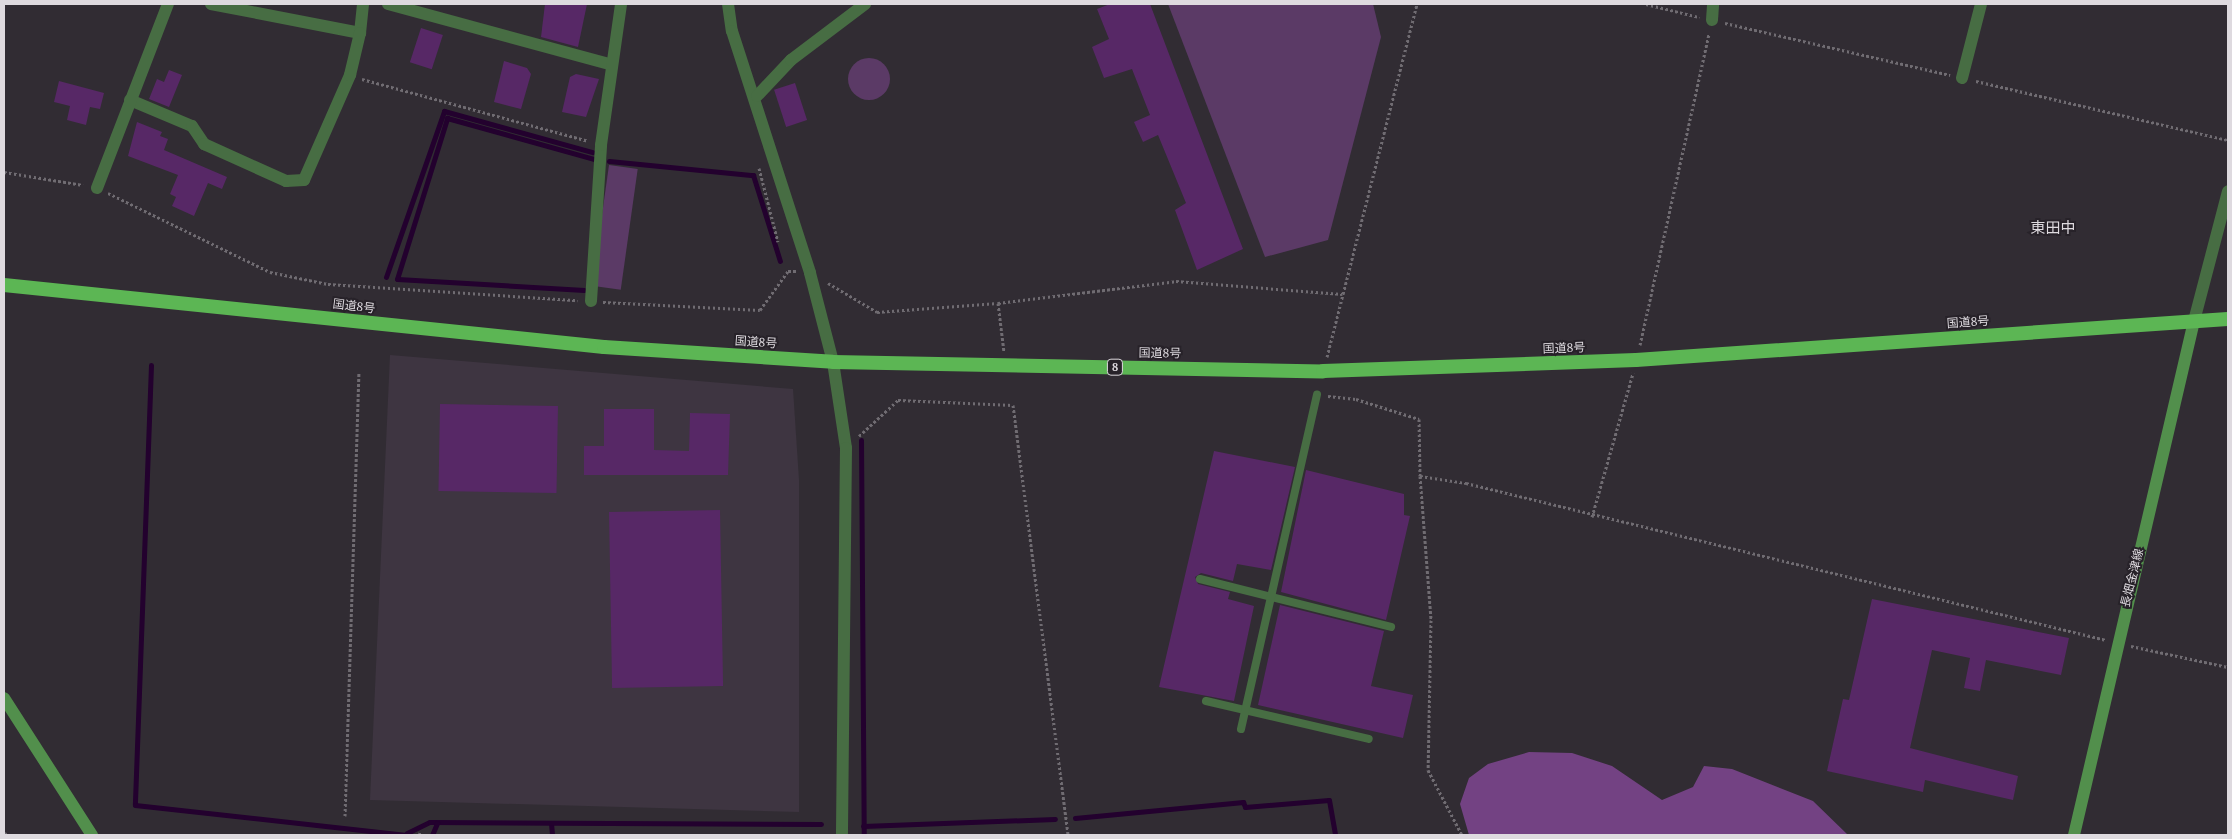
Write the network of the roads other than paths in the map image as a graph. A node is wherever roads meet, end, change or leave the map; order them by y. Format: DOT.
graph roads {
  1 [pos="168,4"];
  2 [pos="211,4"];
  3 [pos="362,4"];
  4 [pos="388,4"];
  5 [pos="621,4"];
  6 [pos="728,4"];
  7 [pos="864,4"];
  8 [pos="1713,4"];
  9 [pos="1982,4"];
  10 [pos="1712,20"];
  11 [pos="360,33"];
  12 [pos="612,65"];
  13 [pos="1962,78"];
  14 [pos="757,96"];
  15 [pos="130,100"];
  16 [pos="97,188"];
  17 [pos="2228,191"];
  18 [pos="4,285"];
  19 [pos="591,301"];
  20 [pos="2228,320"];
  21 [pos="2194,321"];
  22 [pos="833,362"];
  23 [pos="1317,395"];
  24 [pos="1200,579"];
  25 [pos="1268,597"];
  26 [pos="1391,627"];
  27 [pos="4,698"];
  28 [pos="1206,701"];
  29 [pos="1245,713"];
  30 [pos="1241,728"];
  31 [pos="1369,740"];
  32 [pos="92,835"];
  33 [pos="842,835"];
  34 [pos="2074,835"];
  1 -- 15 [label="street"];
  2 -- 11 [label="street"];
  3 -- 11 [label="street"];
  4 -- 12 [label="street"];
  5 -- 12 [label="street"];
  6 -- 14 [label="street"];
  7 -- 14 [label="street"];
  8 -- 10 [label="street"];
  9 -- 13 [label="street"];
  11 -- 15 [label="street"];
  12 -- 19 [label="street"];
  14 -- 22 [label="street"];
  15 -- 16 [label="street"];
  17 -- 21 [label="street"];
  18 -- 22 [label="highway, 国道8号 / 8"];
  20 -- 21 [label="highway, 国道8号 / 8"];
  21 -- 22 [label="highway, 国道8号 / 8"];
  21 -- 34 [label="main road, 長畑金津線"];
  22 -- 33 [label="street"];
  23 -- 25 [label="lane"];
  24 -- 25 [label="lane"];
  25 -- 26 [label="lane"];
  25 -- 29 [label="lane"];
  27 -- 32 [label="main road"];
  28 -- 29 [label="lane"];
  29 -- 30 [label="lane"];
  29 -- 31 [label="lane"];
}
